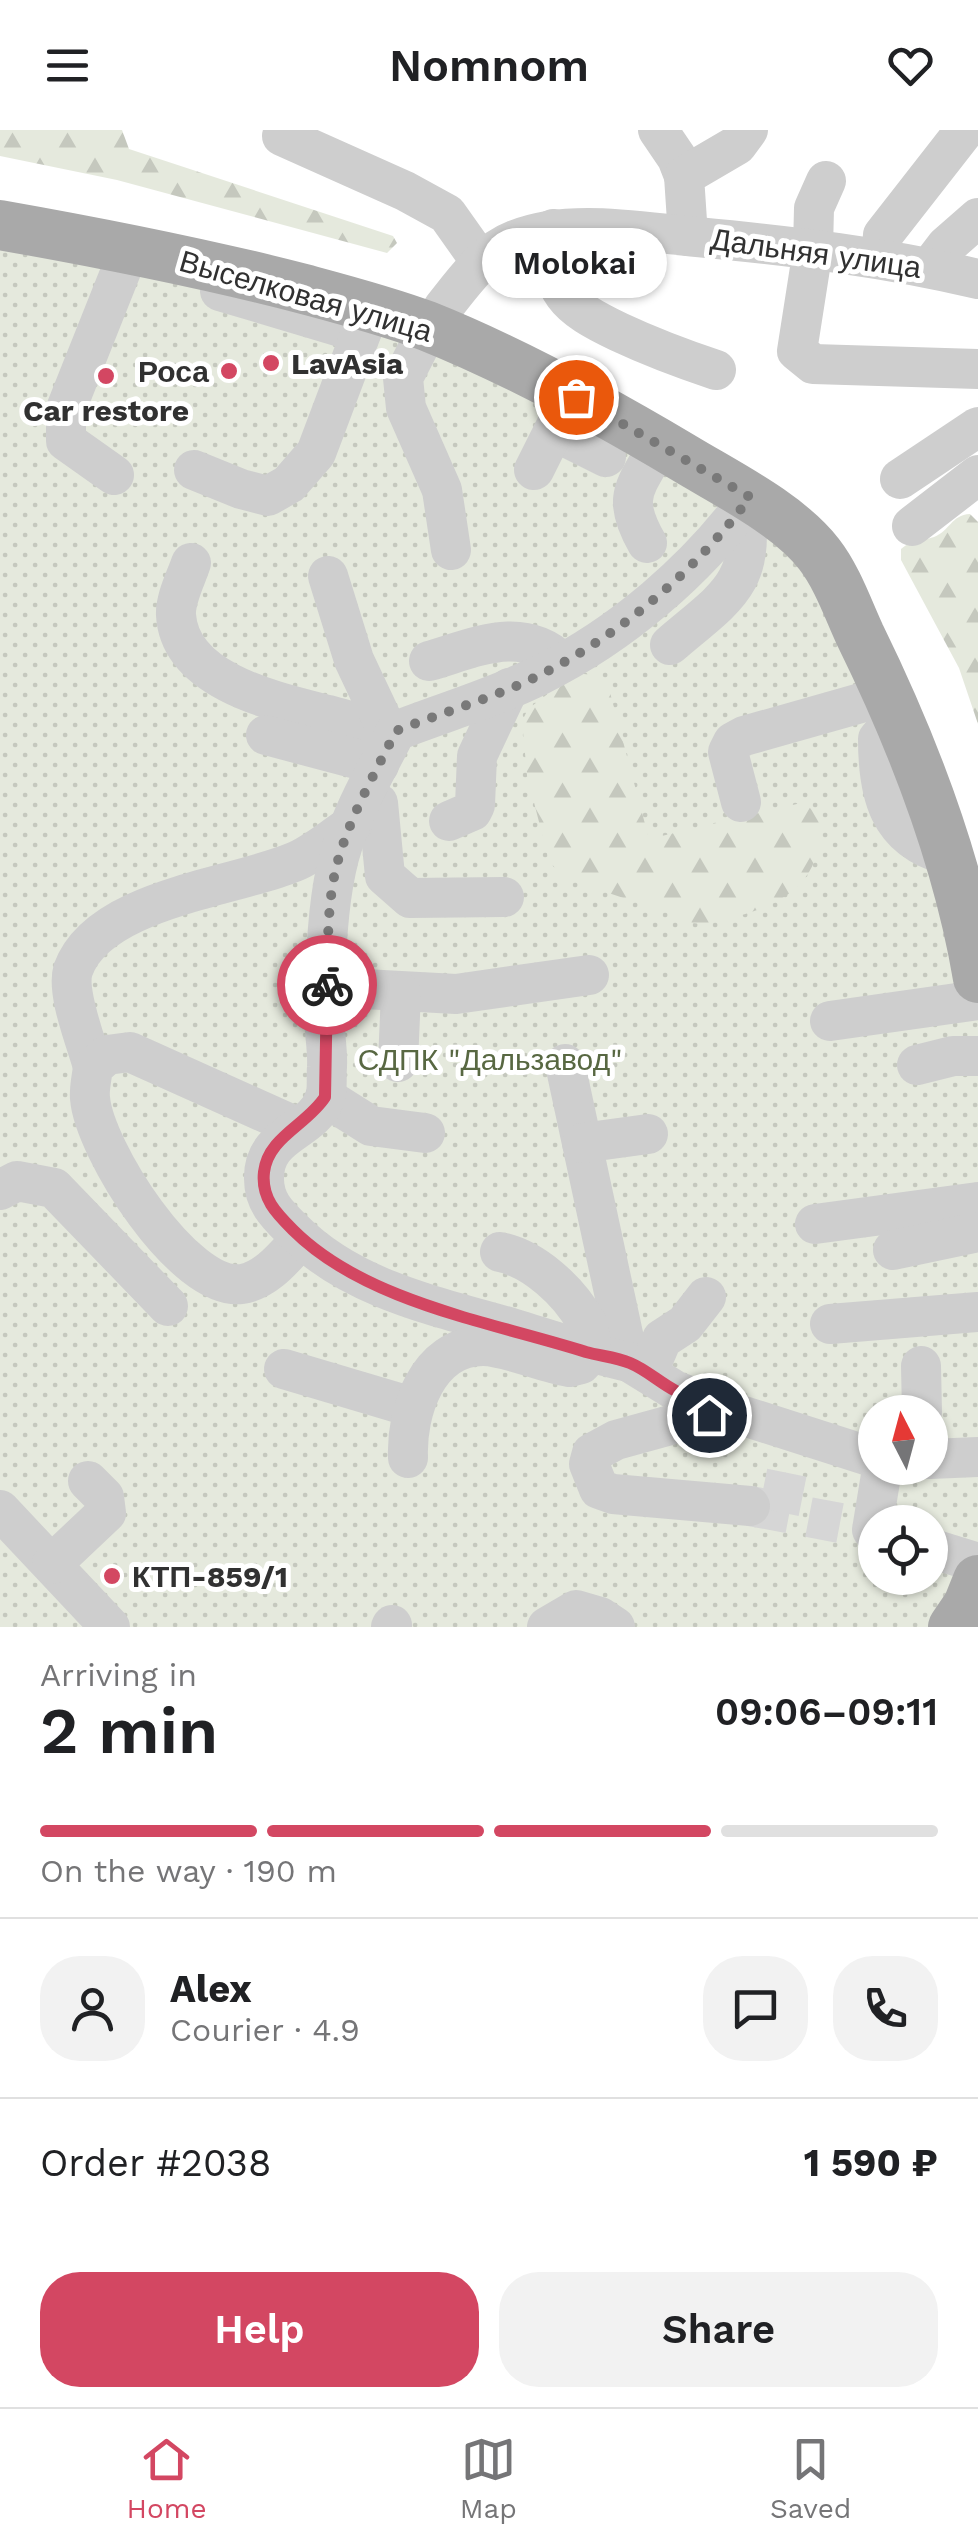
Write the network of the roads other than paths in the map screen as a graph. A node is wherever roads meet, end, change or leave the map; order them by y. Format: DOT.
graph roads {
  1 [pos="658,130"];
  2 [pos="748,130"];
  3 [pos="965,130"];
  4 [pos="282,136"];
  5 [pos="684,176"];
  6 [pos="826,181"];
  7 [pos="0,195"];
  8 [pos="978,218"];
  9 [pos="0,225"];
  10 [pos="553,230"];
  11 [pos="688,236"];
  12 [pos="813,248"];
  13 [pos="128,255"];
  14 [pos="881,259"];
  15 [pos="481,262"];
  16 [pos="930,268"];
  17 [pos="978,279"];
  18 [pos="436,317"];
  19 [pos="366,320"];
  20 [pos="978,369"];
  21 [pos="716,370"];
  22 [pos="564,414"];
  23 [pos="978,428"];
  24 [pos="660,444"];
  25 [pos="606,457"];
  26 [pos="194,470"];
  27 [pos="534,470"];
  28 [pos="978,475"];
  29 [pos="114,476"];
  30 [pos="900,479"];
  31 [pos="747,501"];
  32 [pos="912,526"];
  33 [pos="647,543"];
  34 [pos="451,550"];
  35 [pos="191,563"];
  36 [pos="328,576"];
  37 [pos="670,645"];
  38 [pos="429,661"];
  39 [pos="562,662"];
  40 [pos="509,688"];
  41 [pos="894,705"];
  42 [pos="266,735"];
  43 [pos="376,769"];
  44 [pos="741,802"];
  45 [pos="449,821"];
  46 [pos="962,872"];
  47 [pos="504,898"];
  48 [pos="588,975"];
  49 [pos="978,978"];
  50 [pos="326,987"];
  51 [pos="401,993"];
  52 [pos="978,1000"];
  53 [pos="830,1021"];
  54 [pos="978,1056"];
  55 [pos="398,1062"];
  56 [pos="564,1064"];
  57 [pos="917,1064"];
  58 [pos="93,1067"];
  59 [pos="325,1097"];
  60 [pos="297,1127"];
  61 [pos="425,1133"];
  62 [pos="648,1134"];
  63 [pos="582,1144"];
  64 [pos="0,1190"];
  65 [pos="978,1202"];
  66 [pos="815,1224"];
  67 [pos="978,1232"];
  68 [pos="302,1238"];
  69 [pos="893,1250"];
  70 [pos="500,1252"];
  71 [pos="706,1297"];
  72 [pos="168,1306"];
  73 [pos="978,1312"];
  74 [pos="830,1324"];
  75 [pos="622,1362"];
  76 [pos="920,1366"];
  77 [pos="284,1369"];
  78 [pos="921,1395"];
  79 [pos="412,1406"];
  80 [pos="726,1410"];
  81 [pos="408,1458"];
  82 [pos="948,1458"];
  83 [pos="978,1458"];
  84 [pos="858,1462"];
  85 [pos="88,1481"];
  86 [pos="750,1506"];
  87 [pos="0,1510"];
  88 [pos="948,1554"];
  89 [pos="978,1563"];
  90 [pos="52,1564"];
  91 [pos="978,1580"];
  92 [pos="92,1620"];
  93 [pos="547,1627"];
  94 [pos="615,1627"];
  95 [pos="953,1627"];
  1 -- 5 [label="street"];
  2 -- 5 [label="street"];
  3 -- 14 [label="street"];
  4 -- 15 [label="street"];
  5 -- 11 [label="street"];
  6 -- 12 [label="street"];
  7 -- 18 [label="main road, Выселковая улица"];
  8 -- 16 [label="street"];
  9 -- 13 [label="main road, Выселковая улица"];
  10 -- 11 [label="street, Дальняя улица"];
  10 -- 15 [label="street, Дальняя улица"];
  10 -- 21 [label="street"];
  11 -- 12 [label="street, Дальняя улица"];
  12 -- 14 [label="street, Дальняя улица"];
  12 -- 20 [label="street"];
  13 -- 19 [label="main road, Выселковая улица"];
  13 -- 29 [label="street"];
  14 -- 16 [label="street, Дальняя улица"];
  15 -- 18 [label="street, Дальняя улица"];
  16 -- 17 [label="street, Дальняя улица"];
  18 -- 19 [label="main road, Выселковая улица"];
  18 -- 22 [label="main road, Выселковая улица"];
  18 -- 34 [label="street, Дальняя улица"];
  18 -- 46 [label="main road, Выселковая улица"];
  19 -- 26 [label="street"];
  22 -- 24 [label="main road, Выселковая улица"];
  22 -- 25 [label="street"];
  22 -- 27 [label="street"];
  23 -- 30 [label="street"];
  24 -- 31 [label="main road, Выселковая улица"];
  24 -- 33 [label="street"];
  28 -- 32 [label="street"];
  31 -- 37 [label="street"];
  31 -- 39 [label="street"];
  31 -- 41 [label="main road, Выселковая улица"];
  35 -- 43 [label="street"];
  36 -- 43 [label="street"];
  38 -- 39 [label="street"];
  39 -- 40 [label="street"];
  40 -- 43 [label="street"];
  40 -- 45 [label="street"];
  41 -- 44 [label="street"];
  41 -- 46 [label="main road, Выселковая улица"];
  42 -- 43 [label="street"];
  43 -- 47 [label="street"];
  43 -- 50 [label="street"];
  43 -- 58 [label="street"];
  46 -- 49 [label="main road, Выселковая улица"];
  48 -- 51 [label="street"];
  50 -- 51 [label="street"];
  50 -- 59 [label="street"];
  51 -- 55 [label="street"];
  52 -- 53 [label="street"];
  54 -- 57 [label="street"];
  56 -- 63 [label="street"];
  58 -- 60 [label="street"];
  58 -- 68 [label="street"];
  59 -- 60 [label="street"];
  59 -- 61 [label="street"];
  60 -- 68 [label="street"];
  62 -- 63 [label="street"];
  63 -- 75 [label="street"];
  64 -- 72 [label="street"];
  65 -- 66 [label="street"];
  67 -- 69 [label="street"];
  68 -- 75 [label="street"];
  70 -- 75 [label="street"];
  71 -- 75 [label="street"];
  73 -- 74 [label="street"];
  75 -- 79 [label="street"];
  75 -- 80 [label="street"];
  76 -- 78 [label="street"];
  77 -- 79 [label="street"];
  79 -- 81 [label="street"];
  80 -- 84 [label="street"];
  80 -- 86 [label="street"];
  82 -- 83 [label="street"];
  85 -- 90 [label="street"];
  87 -- 90 [label="street"];
  88 -- 89 [label="street"];
  90 -- 92 [label="street"];
  91 -- 95 [label="main road"];
  93 -- 94 [label="street"];
}
